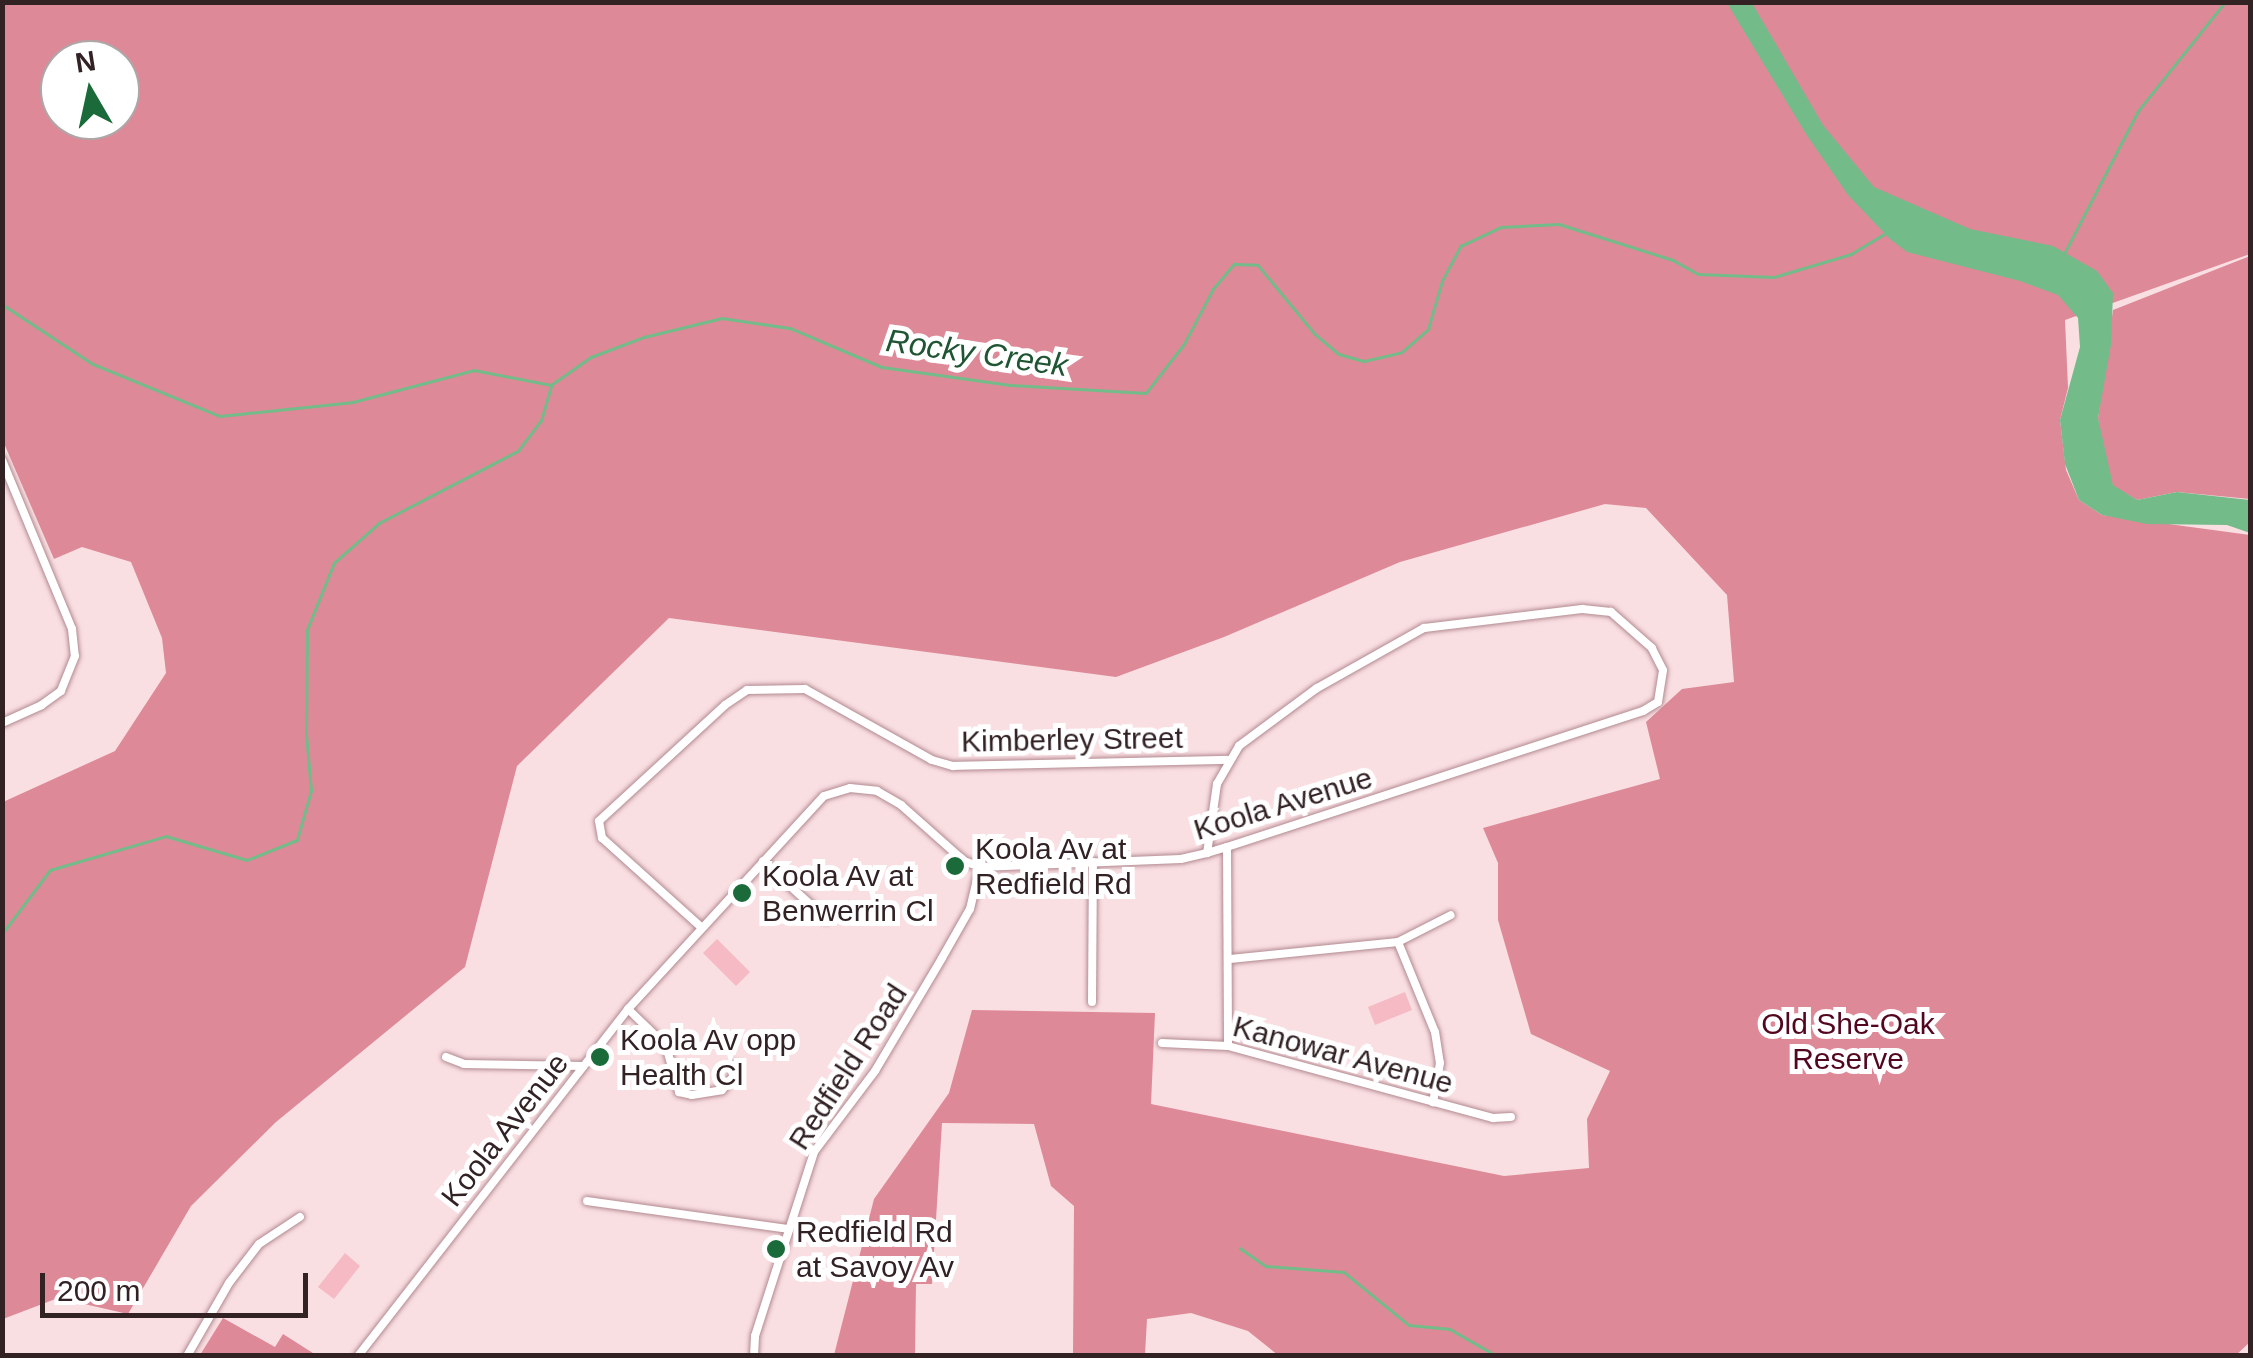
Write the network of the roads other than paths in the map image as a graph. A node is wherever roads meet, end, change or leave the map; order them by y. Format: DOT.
graph roads {
  1 [pos="2,460"];
  2 [pos="2,723"];
  3 [pos="1227,760"];
  4 [pos="1227,847"];
  5 [pos="1207,853"];
  6 [pos="763,861"];
  7 [pos="1093,862"];
  8 [pos="980,867"];
  9 [pos="1451,915"];
  10 [pos="826,920"];
  11 [pos="701,927"];
  12 [pos="1398,942"];
  13 [pos="1230,959"];
  14 [pos="1092,1002"];
  15 [pos="628,1009"];
  16 [pos="1162,1042"];
  17 [pos="1228,1046"];
  18 [pos="446,1057"];
  19 [pos="735,1064"];
  20 [pos="583,1066"];
  21 [pos="1433,1102"];
  22 [pos="1511,1116"];
  23 [pos="587,1201"];
  24 [pos="300,1218"];
  25 [pos="789,1229"];
  26 [pos="186,1356"];
  27 [pos="358,1356"];
  28 [pos="754,1356"];
  1 -- 2 [label="street"];
  3 -- 4 [label="street, Koola Avenue"];
  3 -- 5 [label="street"];
  3 -- 11 [label="street, Kimberley Street"];
  4 -- 5 [label="street, Koola Avenue"];
  4 -- 13 [label="street"];
  5 -- 7 [label="street, Koola Avenue"];
  6 -- 8 [label="street, Koola Avenue"];
  6 -- 10 [label="street"];
  6 -- 11 [label="street, Koola Avenue"];
  7 -- 8 [label="street, Koola Avenue"];
  7 -- 14 [label="street"];
  8 -- 25 [label="street, Redfield Road"];
  9 -- 12 [label="street"];
  11 -- 15 [label="street, Koola Avenue"];
  12 -- 13 [label="street"];
  12 -- 21 [label="street"];
  13 -- 17 [label="street"];
  15 -- 19 [label="street"];
  15 -- 20 [label="street, Koola Avenue"];
  16 -- 17 [label="street, Kanowar Avenue"];
  17 -- 21 [label="street, Kanowar Avenue"];
  18 -- 20 [label="street"];
  20 -- 27 [label="street, Koola Avenue"];
  21 -- 22 [label="street, Kanowar Avenue"];
  23 -- 25 [label="street"];
  24 -- 26 [label="street"];
  25 -- 28 [label="street, Redfield Road"];
}
